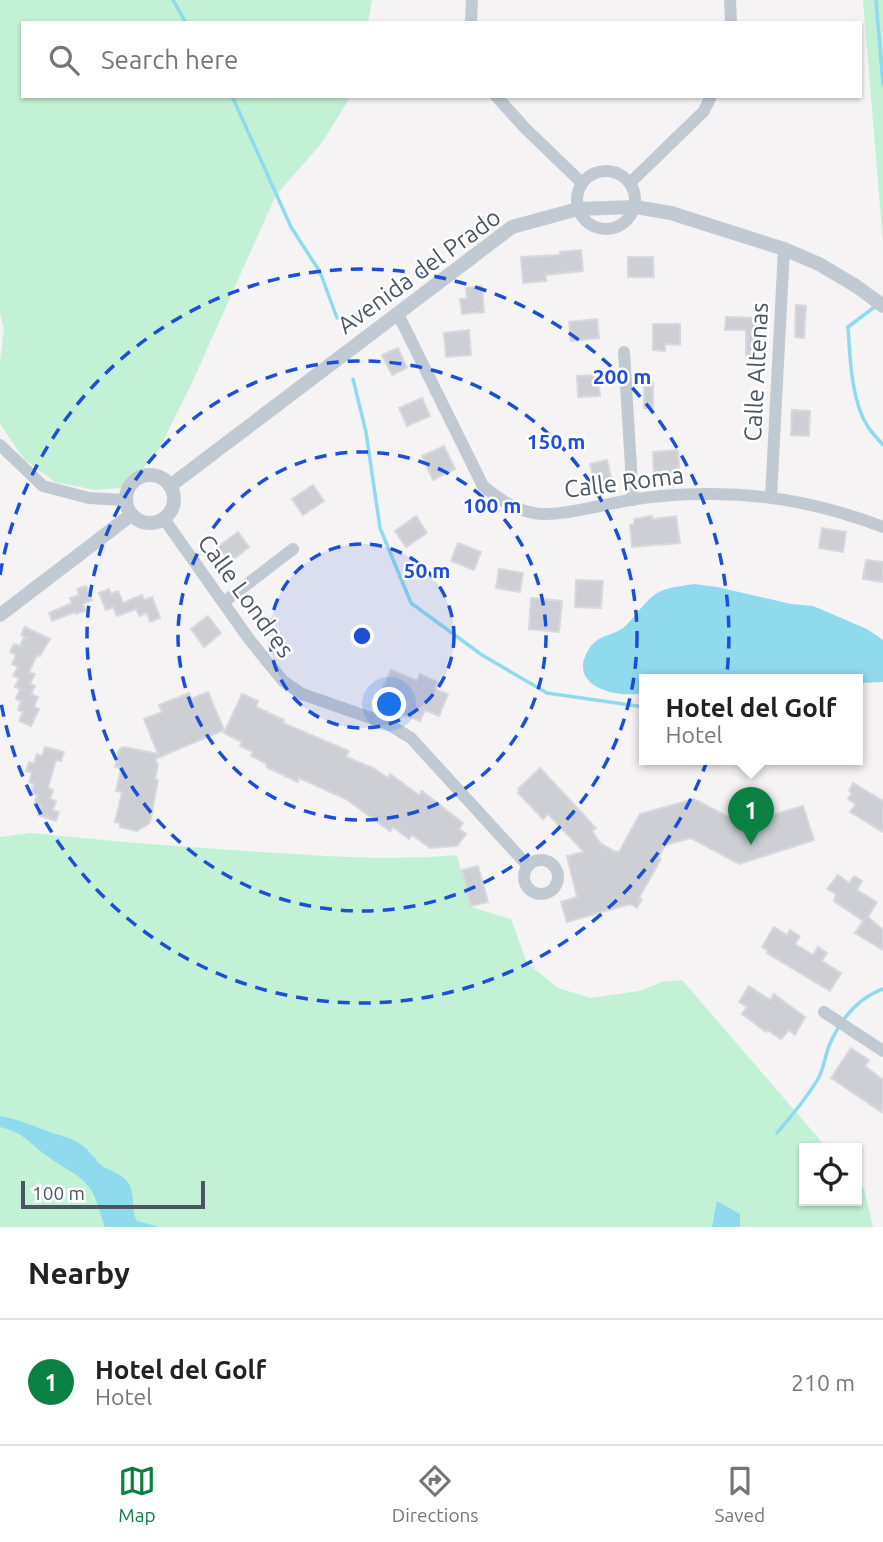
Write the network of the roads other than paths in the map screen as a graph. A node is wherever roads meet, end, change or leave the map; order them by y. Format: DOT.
graph roads {
  1 [pos="472,0"];
  2 [pos="730,0"];
  3 [pos="471,21"];
  4 [pos="731,21"];
  5 [pos="498,98"];
  6 [pos="710,98"];
  7 [pos="582,183"];
  8 [pos="630,183"];
  9 [pos="635,207"];
  10 [pos="578,209"];
  11 [pos="784,249"];
  12 [pos="883,306"];
  13 [pos="398,314"];
  14 [pos="624,352"];
  15 [pos="0,445"];
  16 [pos="170,486"];
  17 [pos="771,497"];
  18 [pos="125,500"];
  19 [pos="633,500"];
  20 [pos="131,515"];
  21 [pos="164,519"];
  22 [pos="883,527"];
  23 [pos="293,549"];
  24 [pos="224,602"];
  25 [pos="0,615"];
  26 [pos="528,866"];
  27 [pos="824,1012"];
  28 [pos="883,1051"];
  1 -- 3 [label="street"];
  2 -- 4 [label="street"];
  5 -- 7 [label="street"];
  6 -- 8 [label="street"];
  7 -- 8 [label="street"];
  7 -- 10 [label="street"];
  8 -- 9 [label="street"];
  9 -- 10 [label="street, Avenida del Prado"];
  9 -- 10 [label="street"];
  9 -- 11 [label="street, Avenida del Prado"];
  10 -- 13 [label="street, Avenida del Prado"];
  11 -- 12 [label="street, Avenida del Prado"];
  11 -- 17 [label="street, Calle Altenas"];
  13 -- 16 [label="street, Avenida del Prado"];
  13 -- 19 [label="street, Calle Roma"];
  14 -- 19 [label="street"];
  15 -- 18 [label="street"];
  16 -- 18 [label="street"];
  16 -- 21 [label="street"];
  17 -- 19 [label="street, Calle Roma"];
  17 -- 22 [label="street, Calle Roma"];
  18 -- 20 [label="street"];
  20 -- 21 [label="street"];
  20 -- 25 [label="street"];
  21 -- 24 [label="street, Calle Londres"];
  23 -- 24 [label="street"];
  24 -- 26 [label="street, Calle Londres"];
  27 -- 28 [label="street"];
}
